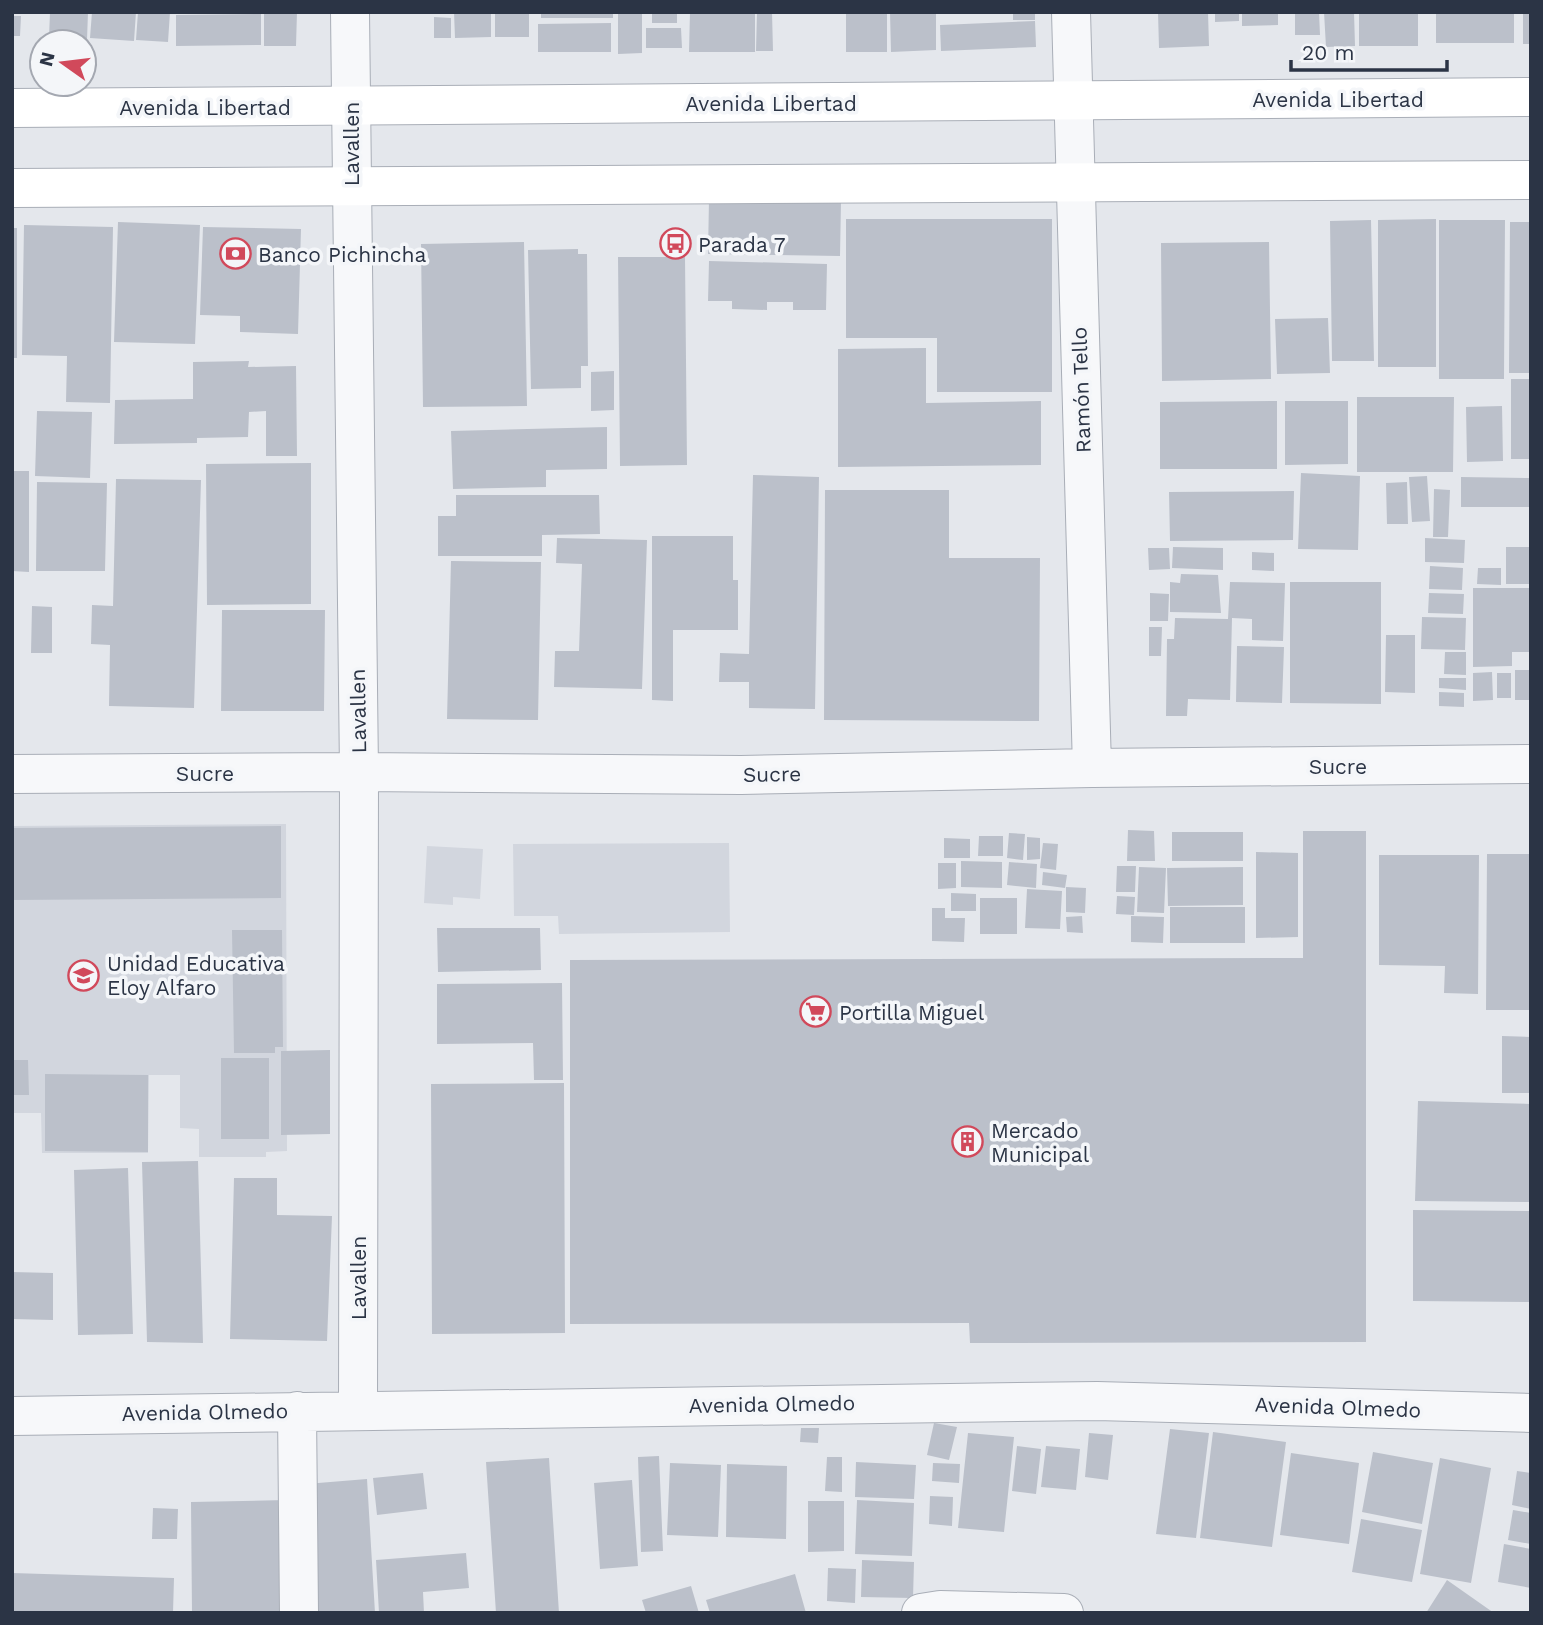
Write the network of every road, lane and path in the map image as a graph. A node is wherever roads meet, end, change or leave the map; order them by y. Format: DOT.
graph roads {
  1 [pos="350,12"];
  2 [pos="1071,12"];
  3 [pos="1531,97"];
  4 [pos="1073,101"];
  5 [pos="351,106"];
  6 [pos="12,108"];
  7 [pos="1531,180"];
  8 [pos="1075,183"];
  9 [pos="351,186"];
  10 [pos="12,188"];
  11 [pos="1531,764"];
  12 [pos="1092,768"];
  13 [pos="359,772"];
  14 [pos="12,774"];
  15 [pos="358,1409"];
  16 [pos="297,1410"];
  17 [pos="1531,1413"];
  18 [pos="12,1416"];
  19 [pos="299,1613"];
  20 [pos="921,1613"];
  21 [pos="1064,1613"];
  1 -- 5 [label="street, Lavallen"];
  2 -- 4 [label="street, Ramón Tello"];
  3 -- 4 [label="street, Avenida Libertad"];
  4 -- 5 [label="street, Avenida Libertad"];
  4 -- 8 [label="street, Ramón Tello"];
  5 -- 6 [label="street, Avenida Libertad"];
  5 -- 9 [label="street, Lavallen"];
  7 -- 8 [label="street"];
  8 -- 9 [label="street"];
  8 -- 12 [label="street, Ramón Tello"];
  9 -- 10 [label="street"];
  9 -- 13 [label="street, Lavallen"];
  11 -- 12 [label="street, Sucre"];
  12 -- 13 [label="street, Sucre"];
  13 -- 14 [label="street, Sucre"];
  13 -- 15 [label="street, Lavallen"];
  15 -- 16 [label="street, Avenida Olmedo"];
  15 -- 17 [label="street, Avenida Olmedo"];
  16 -- 18 [label="street, Avenida Olmedo"];
  16 -- 19 [label="street"];
  20 -- 21 [label="street"];
}
